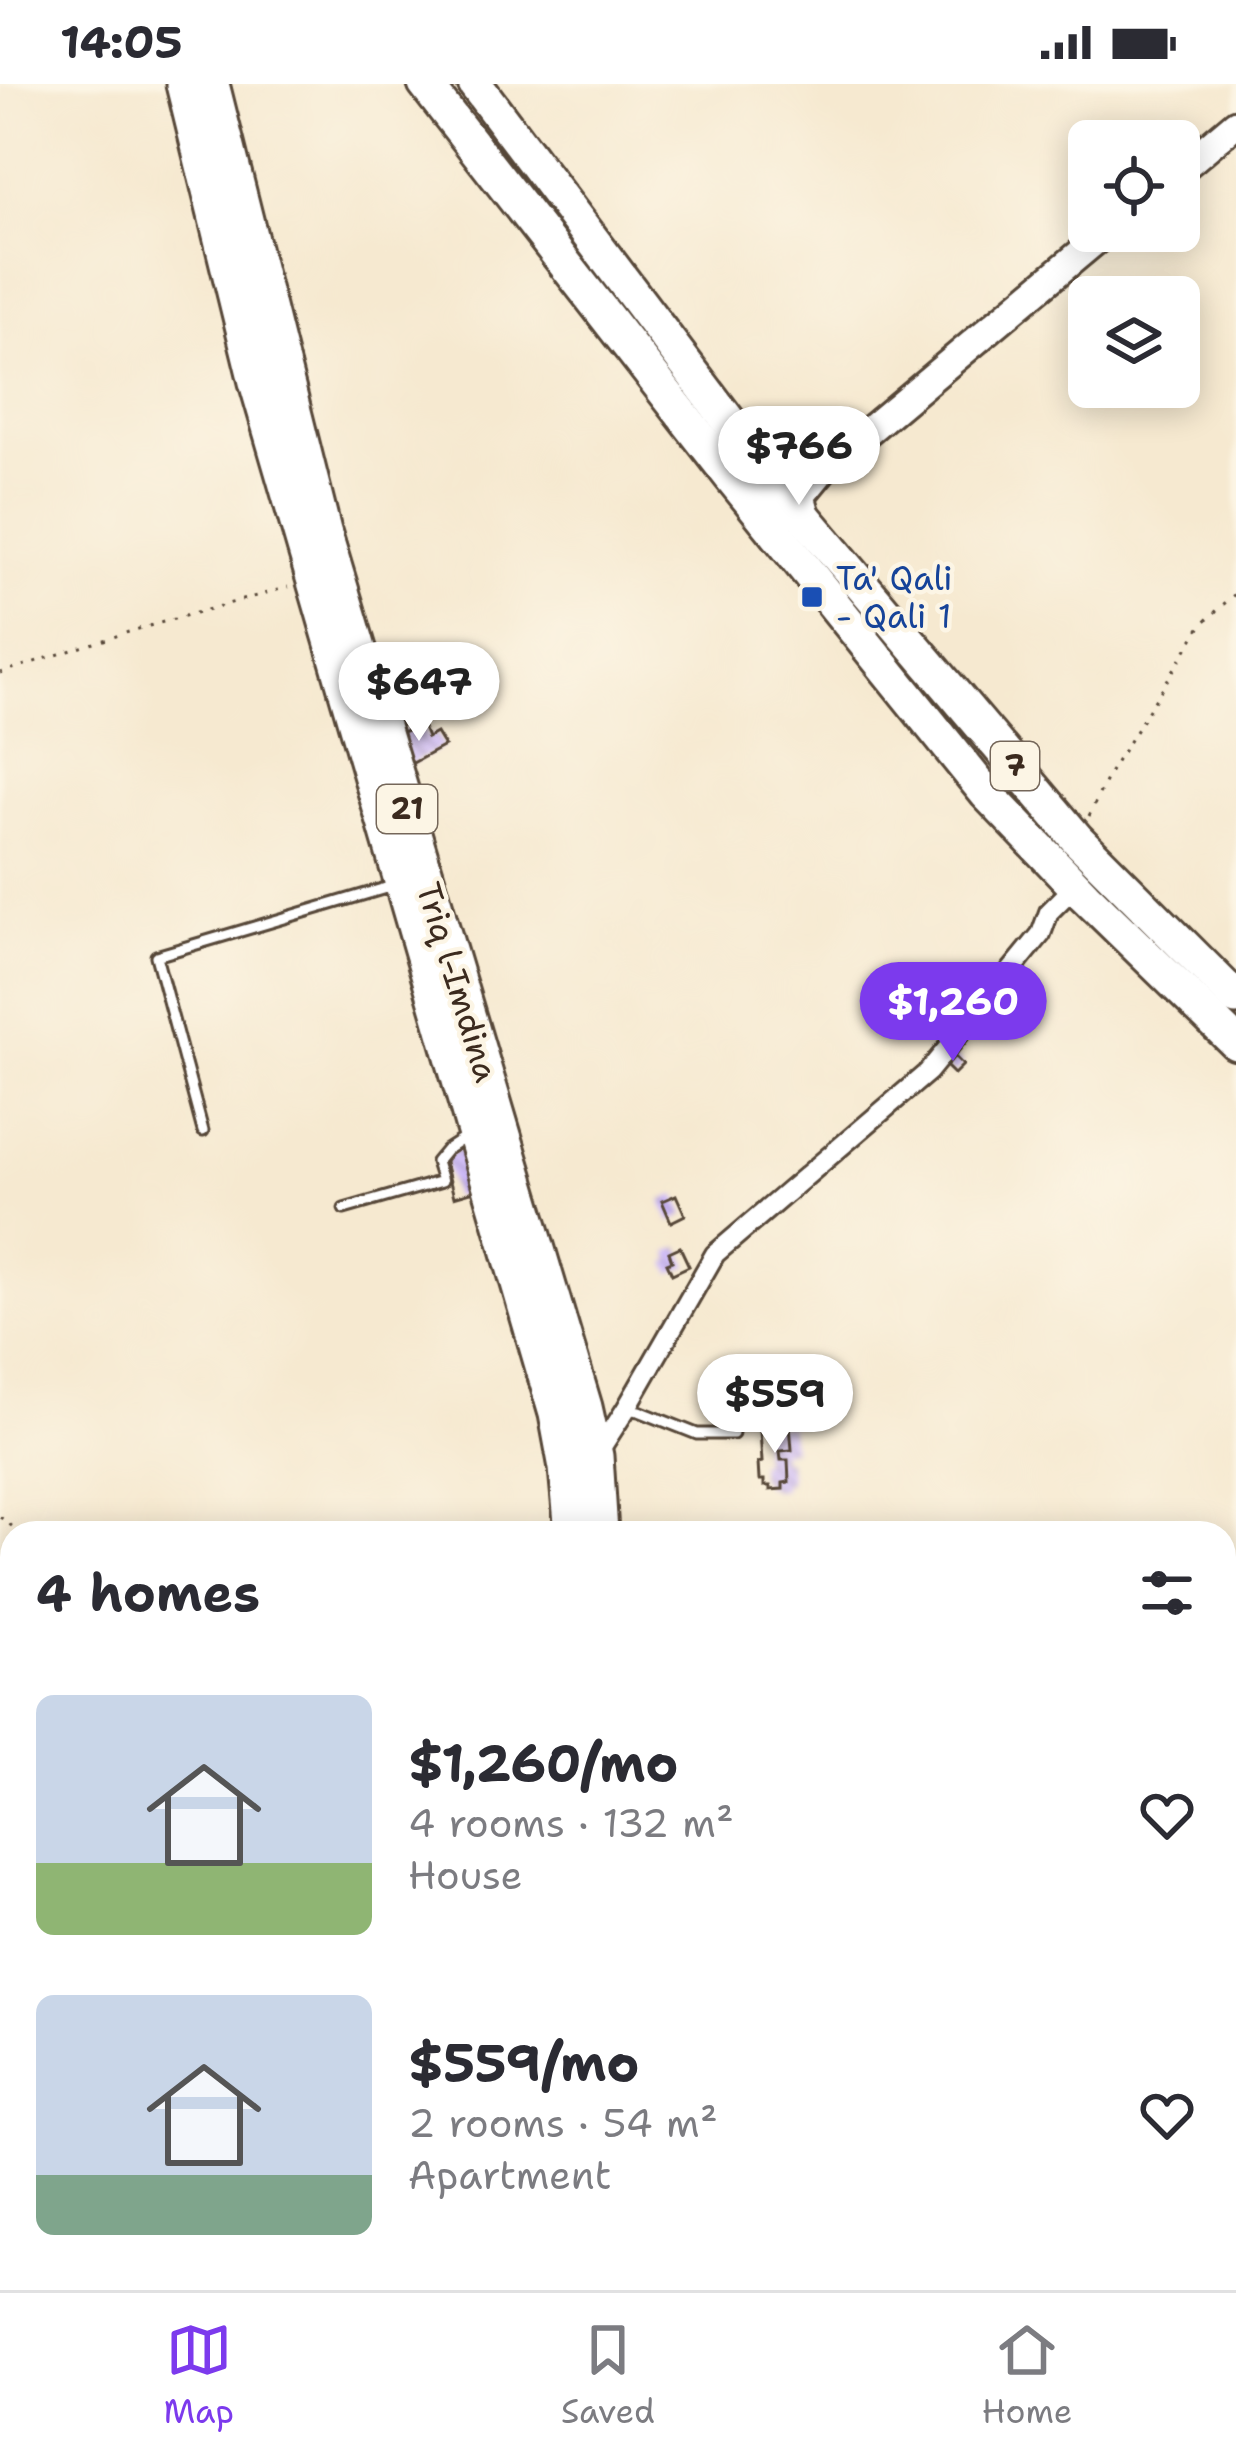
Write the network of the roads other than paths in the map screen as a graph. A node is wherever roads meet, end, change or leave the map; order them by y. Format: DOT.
graph roads {
  1 [pos="183,84"];
  2 [pos="212,84"];
  3 [pos="425,84"];
  4 [pos="475,84"];
  5 [pos="1236,123"];
  6 [pos="1200,153"];
  7 [pos="1082,252"];
  8 [pos="824,468"];
  9 [pos="770,473"];
  10 [pos="808,521"];
  11 [pos="401,883"];
  12 [pos="1085,896"];
  13 [pos="1236,998"];
  14 [pos="1236,1043"];
  15 [pos="203,1132"];
  16 [pos="474,1132"];
  17 [pos="344,1209"];
  18 [pos="626,1409"];
  19 [pos="734,1434"];
  20 [pos="596,1456"];
  21 [pos="571,1521"];
  22 [pos="600,1521"];
  1 -- 11 [label="highway, Triq l-Imdina / 21"];
  2 -- 20 [label="highway, Triq l-Imdina / 21"];
  3 -- 12 [label="highway, 7"];
  4 -- 9 [label="highway, 7"];
  5 -- 6 [label="main road"];
  7 -- 8 [label="main road"];
  8 -- 9 [label="main road"];
  8 -- 10 [label="main road"];
  9 -- 10 [label="highway, 7"];
  10 -- 13 [label="highway, 7"];
  11 -- 15 [label="lane"];
  11 -- 16 [label="highway, Triq l-Imdina / 21"];
  12 -- 14 [label="highway, 7"];
  12 -- 18 [label="street"];
  16 -- 17 [label="lane"];
  16 -- 21 [label="highway, Triq l-Imdina / 21"];
  18 -- 19 [label="lane"];
  18 -- 20 [label="street"];
  20 -- 22 [label="highway, Triq l-Imdina / 21"];
}
